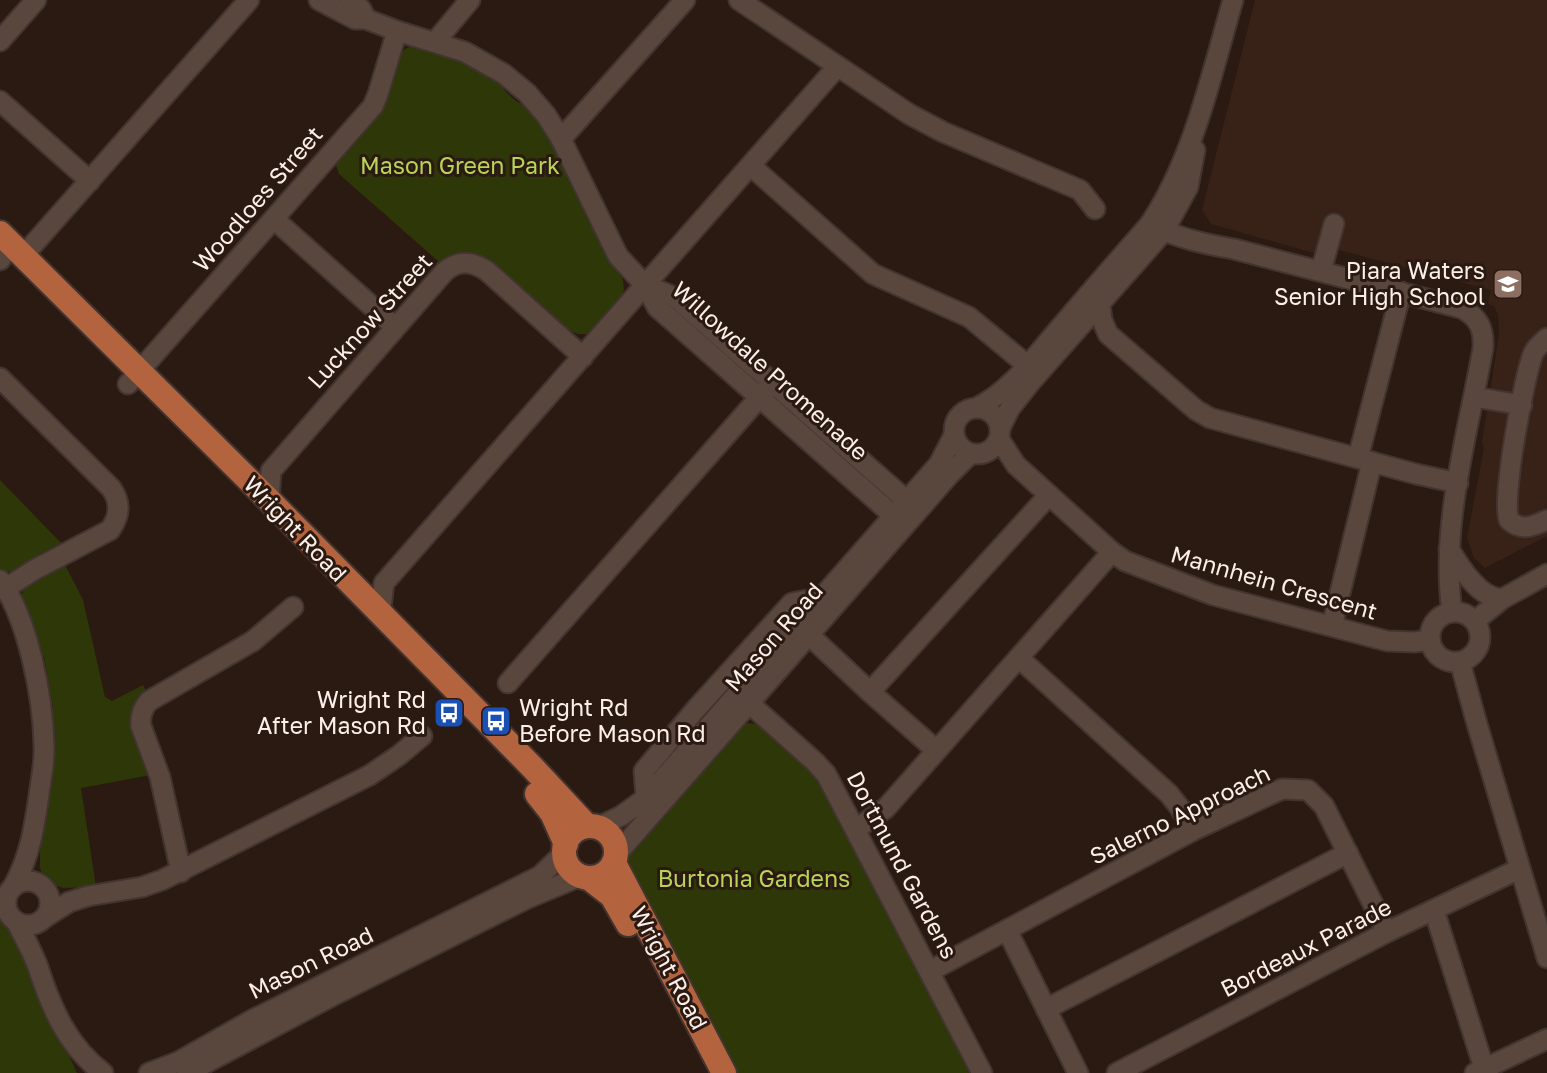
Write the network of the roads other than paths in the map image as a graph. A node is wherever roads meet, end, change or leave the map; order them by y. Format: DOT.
graph roads {
  1 [pos="36,0"];
  2 [pos="249,0"];
  3 [pos="319,0"];
  4 [pos="350,0"];
  5 [pos="470,0"];
  6 [pos="685,0"];
  7 [pos="739,0"];
  8 [pos="1233,0"];
  9 [pos="366,19"];
  10 [pos="397,31"];
  11 [pos="0,41"];
  12 [pos="435,41"];
  13 [pos="837,67"];
  14 [pos="0,101"];
  15 [pos="561,139"];
  16 [pos="751,166"];
  17 [pos="90,181"];
  18 [pos="1096,209"];
  19 [pos="274,219"];
  20 [pos="1161,221"];
  21 [pos="1334,224"];
  22 [pos="5,252"];
  23 [pos="1321,271"];
  24 [pos="647,287"];
  25 [pos="1401,292"];
  26 [pos="1100,304"];
  27 [pos="395,327"];
  28 [pos="1077,331"];
  29 [pos="1108,334"];
  30 [pos="1547,338"];
  31 [pos="583,357"];
  32 [pos="1027,365"];
  33 [pos="0,378"];
  34 [pos="134,378"];
  35 [pos="773,382"];
  36 [pos="759,397"];
  37 [pos="1474,397"];
  38 [pos="1522,405"];
  39 [pos="976,408"];
  40 [pos="954,435"];
  41 [pos="989,443"];
  42 [pos="1365,460"];
  43 [pos="271,471"];
  44 [pos="241,473"];
  45 [pos="1458,483"];
  46 [pos="1049,495"];
  47 [pos="269,500"];
  48 [pos="907,501"];
  49 [pos="894,516"];
  50 [pos="1547,520"];
  51 [pos="1449,549"];
  52 [pos="1112,552"];
  53 [pos="1547,574"];
  54 [pos="384,583"];
  55 [pos="3,584"];
  56 [pos="354,589"];
  57 [pos="1502,599"];
  58 [pos="293,607"];
  59 [pos="1451,612"];
  60 [pos="380,615"];
  61 [pos="1475,621"];
  62 [pos="1332,626"];
  63 [pos="809,635"];
  64 [pos="1430,640"];
  65 [pos="1019,658"];
  66 [pos="1461,662"];
  67 [pos="508,683"];
  68 [pos="870,692"];
  69 [pos="749,703"];
  70 [pos="422,736"];
  71 [pos="936,750"];
  72 [pos="593,827"];
  73 [pos="856,829"];
  74 [pos="1192,831"];
  75 [pos="33,836"];
  76 [pos="565,848"];
  77 [pos="1348,853"];
  78 [pos="615,859"];
  79 [pos="1519,869"];
  80 [pos="181,872"];
  81 [pos="585,877"];
  82 [pos="43,887"];
  83 [pos="8,890"];
  84 [pos="88,896"];
  85 [pos="1434,910"];
  86 [pos="10,918"];
  87 [pos="45,918"];
  88 [pos="1007,930"];
  89 [pos="1387,932"];
  90 [pos="1547,958"];
  91 [pos="40,971"];
  92 [pos="930,971"];
  93 [pos="1046,1009"];
  94 [pos="1547,1039"];
  95 [pos="74,1046"];
  96 [pos="1479,1070"];
  97 [pos="83,1073"];
  98 [pos="103,1073"];
  99 [pos="149,1073"];
  100 [pos="187,1073"];
  101 [pos="708,1073"];
  102 [pos="724,1073"];
  103 [pos="982,1073"];
  104 [pos="1078,1073"];
  105 [pos="1117,1073"];
  1 -- 11 [label="street"];
  2 -- 17 [label="street"];
  3 -- 9 [label="street, Willowdale Promenade"];
  4 -- 9 [label="street, Willowdale Promenade"];
  5 -- 12 [label="street"];
  6 -- 15 [label="street"];
  7 -- 13 [label="street"];
  8 -- 20 [label="street, Mason Road"];
  9 -- 10 [label="street, Willowdale Promenade"];
  10 -- 12 [label="street, Willowdale Promenade"];
  10 -- 19 [label="street, Woodloes Street"];
  12 -- 15 [label="street, Willowdale Promenade"];
  13 -- 16 [label="street"];
  13 -- 18 [label="street"];
  14 -- 17 [label="street"];
  15 -- 24 [label="street, Willowdale Promenade"];
  16 -- 24 [label="street"];
  16 -- 32 [label="street"];
  17 -- 22 [label="street"];
  19 -- 27 [label="street"];
  19 -- 34 [label="street, Woodloes Street"];
  20 -- 23 [label="street"];
  20 -- 26 [label="street, Mason Road"];
  20 -- 32 [label="street, Mason Road"];
  21 -- 23 [label="street"];
  22 -- 34 [label="main road, Wright Road"];
  23 -- 25 [label="street"];
  24 -- 31 [label="street"];
  24 -- 35 [label="street, Willowdale Promenade"];
  24 -- 36 [label="street, Willowdale Promenade"];
  25 -- 37 [label="street"];
  25 -- 42 [label="street"];
  26 -- 28 [label="street, Mason Road"];
  26 -- 29 [label="street"];
  27 -- 31 [label="street, Lucknow Street"];
  27 -- 43 [label="street, Lucknow Street"];
  28 -- 29 [label="street"];
  28 -- 41 [label="street, Mason Road"];
  29 -- 42 [label="street"];
  30 -- 38 [label="street"];
  31 -- 54 [label="street"];
  32 -- 39 [label="street, Mason Road"];
  33 -- 55 [label="street"];
  34 -- 44 [label="main road, Wright Road"];
  34 -- 76 [label="main road, Wright Road"];
  35 -- 36 [label="street"];
  35 -- 48 [label="street, Willowdale Promenade"];
  36 -- 49 [label="street, Willowdale Promenade"];
  36 -- 67 [label="street"];
  37 -- 38 [label="street"];
  37 -- 45 [label="street"];
  38 -- 50 [label="street"];
  39 -- 40 [label="street"];
  39 -- 41 [label="street"];
  40 -- 41 [label="street"];
  40 -- 48 [label="street, Mason Road"];
  41 -- 46 [label="street, Mannhein Crescent"];
  41 -- 63 [label="street, Mason Road"];
  42 -- 45 [label="street"];
  42 -- 62 [label="street"];
  43 -- 44 [label="street"];
  43 -- 47 [label="street"];
  44 -- 47 [label="main road, Wright Road"];
  45 -- 51 [label="street"];
  46 -- 52 [label="street, Mannhein Crescent"];
  46 -- 68 [label="street"];
  47 -- 56 [label="main road, Wright Road"];
  48 -- 49 [label="street, Mason Road"];
  49 -- 72 [label="street, Mason Road"];
  51 -- 57 [label="street"];
  51 -- 59 [label="street"];
  52 -- 62 [label="street, Mannhein Crescent"];
  52 -- 65 [label="street"];
  53 -- 57 [label="street"];
  54 -- 56 [label="street"];
  54 -- 60 [label="street"];
  55 -- 75 [label="street"];
  56 -- 60 [label="main road, Wright Road"];
  57 -- 61 [label="street"];
  58 -- 80 [label="street"];
  59 -- 61 [label="street"];
  59 -- 64 [label="street"];
  60 -- 72 [label="main road, Wright Road"];
  61 -- 66 [label="street"];
  62 -- 64 [label="street, Mannhein Crescent"];
  63 -- 68 [label="street"];
  63 -- 69 [label="street, Mason Road"];
  64 -- 66 [label="street"];
  65 -- 71 [label="street"];
  65 -- 74 [label="street"];
  66 -- 79 [label="street"];
  68 -- 71 [label="street"];
  69 -- 73 [label="street, Dortmund Gardens"];
  69 -- 78 [label="street, Mason Road"];
  70 -- 80 [label="street"];
  71 -- 73 [label="street"];
  72 -- 76 [label="main road"];
  72 -- 78 [label="main road"];
  73 -- 92 [label="street, Dortmund Gardens"];
  74 -- 77 [label="street, Salerno Approach"];
  74 -- 88 [label="street, Salerno Approach"];
  75 -- 82 [label="street"];
  75 -- 83 [label="street"];
  76 -- 81 [label="main road"];
  76 -- 99 [label="street, Mason Road"];
  77 -- 89 [label="street, Salerno Approach"];
  77 -- 93 [label="street"];
  78 -- 81 [label="main road"];
  78 -- 102 [label="main road, Wright Road"];
  79 -- 85 [label="street, Bordeaux Parade"];
  79 -- 90 [label="street"];
  80 -- 84 [label="street"];
  81 -- 100 [label="street, Mason Road"];
  81 -- 101 [label="main road, Wright Road"];
  82 -- 83 [label="street"];
  82 -- 84 [label="street"];
  82 -- 87 [label="street"];
  83 -- 86 [label="street"];
  84 -- 87 [label="street"];
  85 -- 89 [label="street, Bordeaux Parade"];
  85 -- 96 [label="street"];
  86 -- 87 [label="street"];
  86 -- 91 [label="street"];
  87 -- 91 [label="street"];
  88 -- 92 [label="street, Salerno Approach"];
  88 -- 93 [label="street"];
  89 -- 105 [label="street, Bordeaux Parade"];
  91 -- 95 [label="street"];
  92 -- 103 [label="street, Dortmund Gardens"];
  93 -- 104 [label="street"];
  94 -- 96 [label="street"];
  95 -- 97 [label="street"];
  95 -- 98 [label="street"];
}
